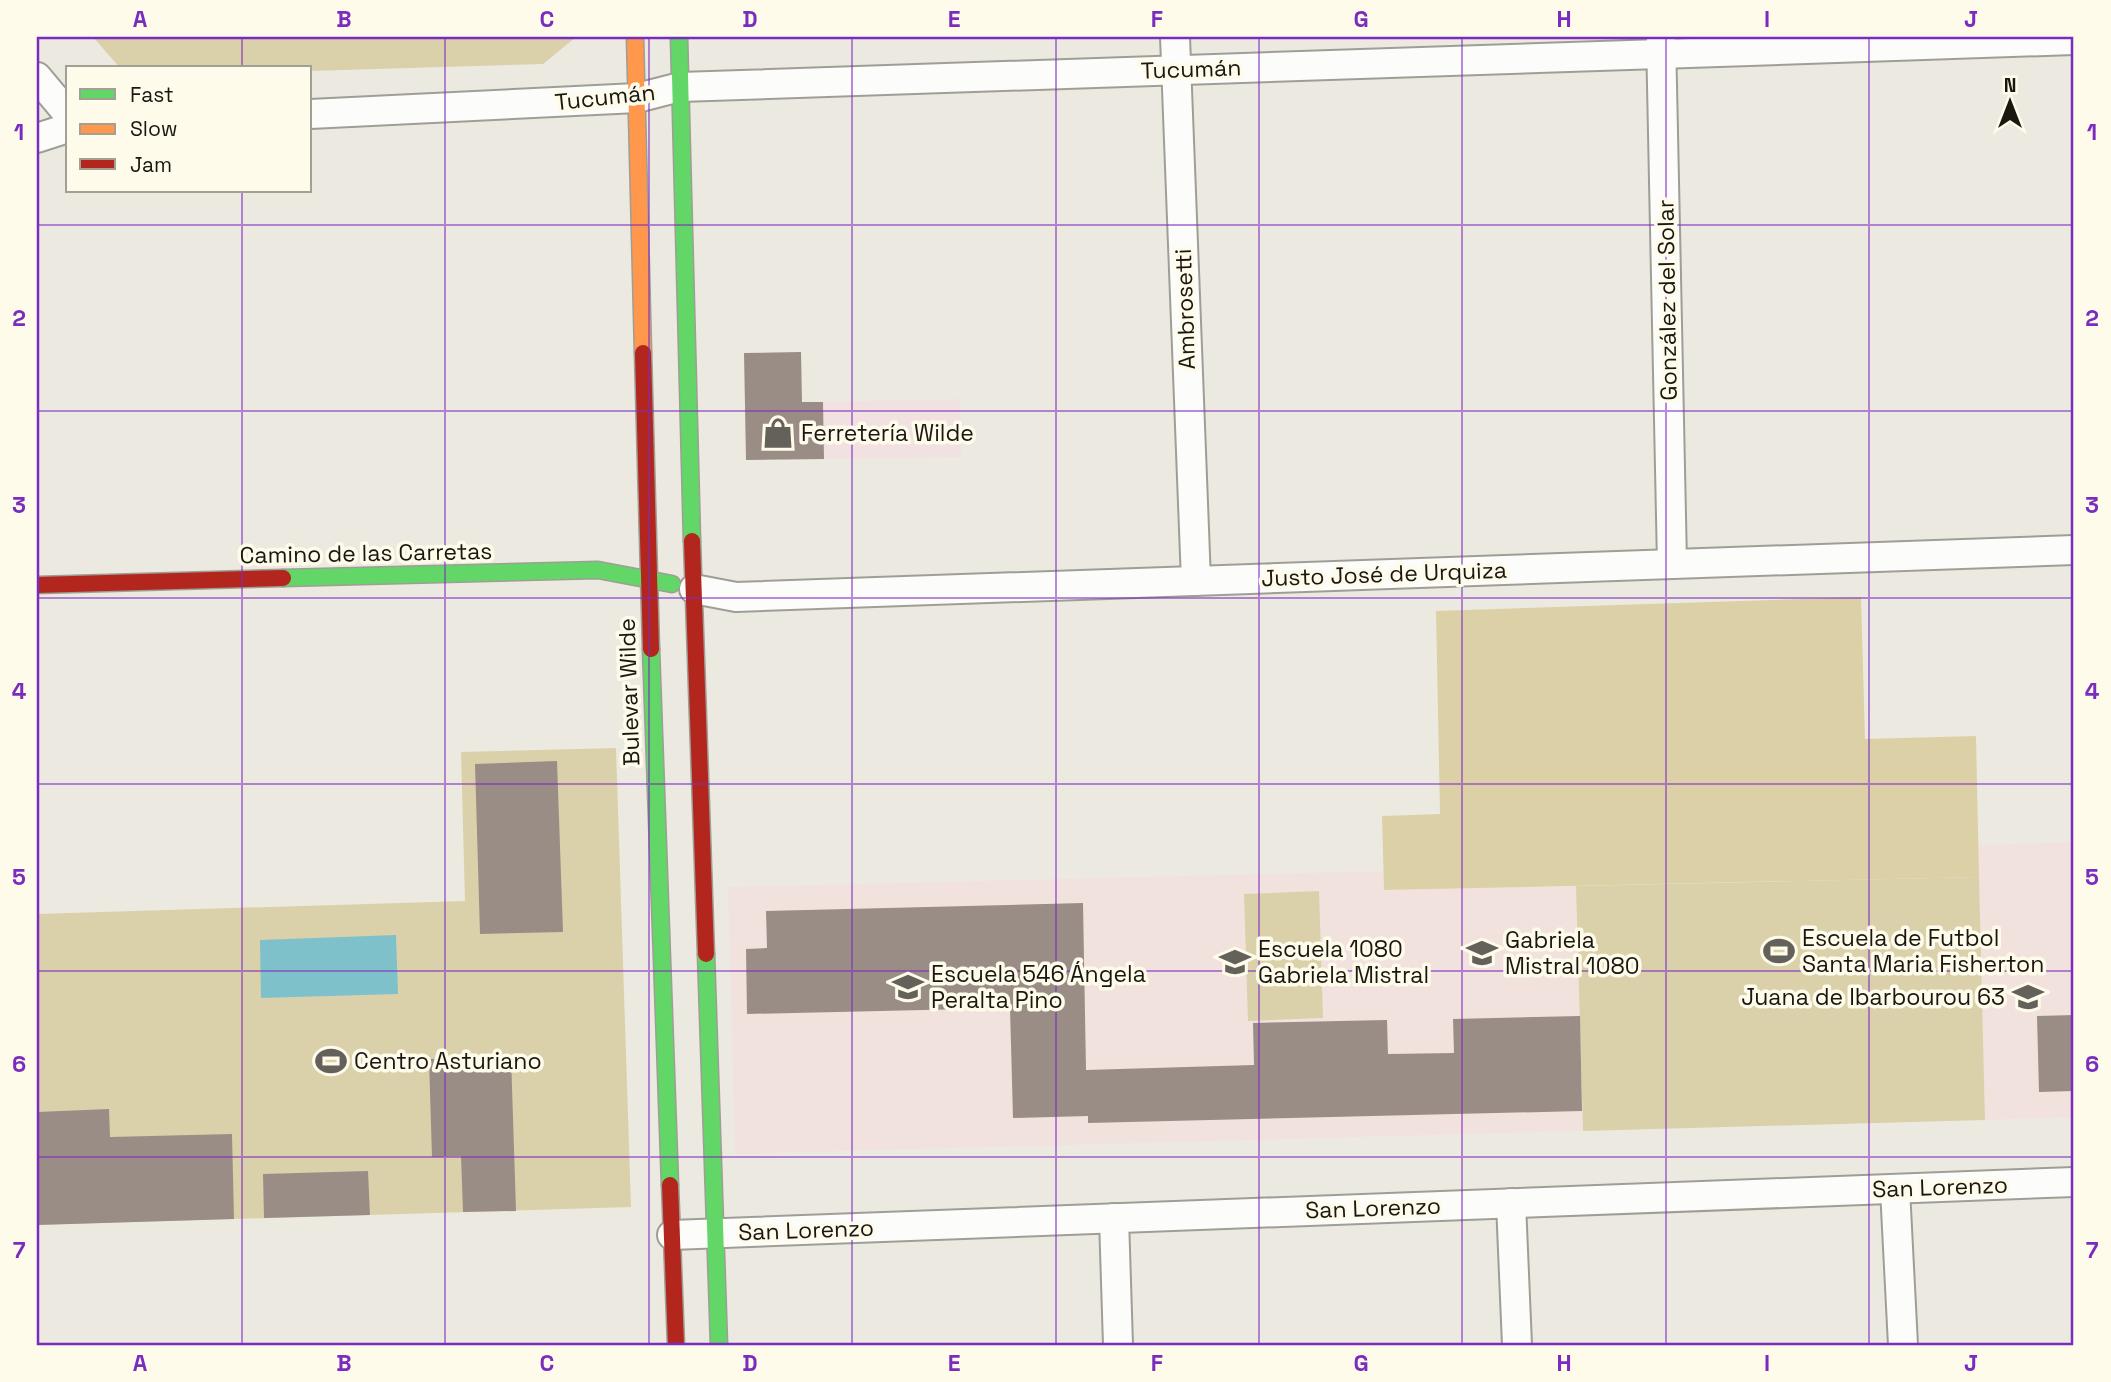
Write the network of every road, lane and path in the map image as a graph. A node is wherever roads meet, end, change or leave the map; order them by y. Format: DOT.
graph roads {
  1 [pos="635,37"];
  2 [pos="679,37"];
  3 [pos="1175,37"];
  4 [pos="2074,40"];
  5 [pos="1662,45"];
  6 [pos="1176,70"];
  7 [pos="37,77"];
  8 [pos="680,87"];
  9 [pos="637,99"];
  10 [pos="66,112"];
  11 [pos="312,114"];
  12 [pos="66,129"];
  13 [pos="37,138"];
  14 [pos="2074,550"];
  15 [pos="1672,564"];
  16 [pos="648,580"];
  17 [pos="1196,581"];
  18 [pos="37,585"];
  19 [pos="694,589"];
  20 [pos="2074,1182"];
  21 [pos="1895,1189"];
  22 [pos="1511,1203"];
  23 [pos="1114,1218"];
  24 [pos="715,1233"];
  25 [pos="671,1235"];
  26 [pos="676,1345"];
  27 [pos="719,1345"];
  28 [pos="1118,1345"];
  29 [pos="1517,1345"];
  30 [pos="1903,1345"];
  1 -- 9 [label="main road, Bulevar Wilde"];
  2 -- 8 [label="main road"];
  3 -- 6 [label="street, Ambrosetti"];
  4 -- 5 [label="street, Tucumán"];
  5 -- 6 [label="street, Tucumán"];
  5 -- 15 [label="street, González del Solar"];
  6 -- 8 [label="street, Tucumán"];
  6 -- 17 [label="street, Ambrosetti"];
  7 -- 10 [label="street"];
  8 -- 9 [label="street, Tucumán"];
  8 -- 19 [label="main road"];
  9 -- 11 [label="street, Tucumán"];
  9 -- 16 [label="main road, Bulevar Wilde"];
  12 -- 13 [label="street"];
  14 -- 15 [label="street, Justo José de Urquiza"];
  15 -- 17 [label="street, Justo José de Urquiza"];
  16 -- 18 [label="main road, Camino de las Carretas"];
  16 -- 19 [label="main road, Camino de las Carretas"];
  16 -- 25 [label="main road, Bulevar Wilde"];
  17 -- 19 [label="street, Justo José de Urquiza"];
  19 -- 24 [label="main road"];
  20 -- 21 [label="street, San Lorenzo"];
  21 -- 22 [label="street, San Lorenzo"];
  21 -- 30 [label="street"];
  22 -- 23 [label="street, San Lorenzo"];
  22 -- 29 [label="street"];
  23 -- 24 [label="street, San Lorenzo"];
  23 -- 28 [label="street"];
  24 -- 25 [label="street, San Lorenzo"];
  24 -- 27 [label="main road"];
  25 -- 26 [label="main road, Bulevar Wilde"];
}
